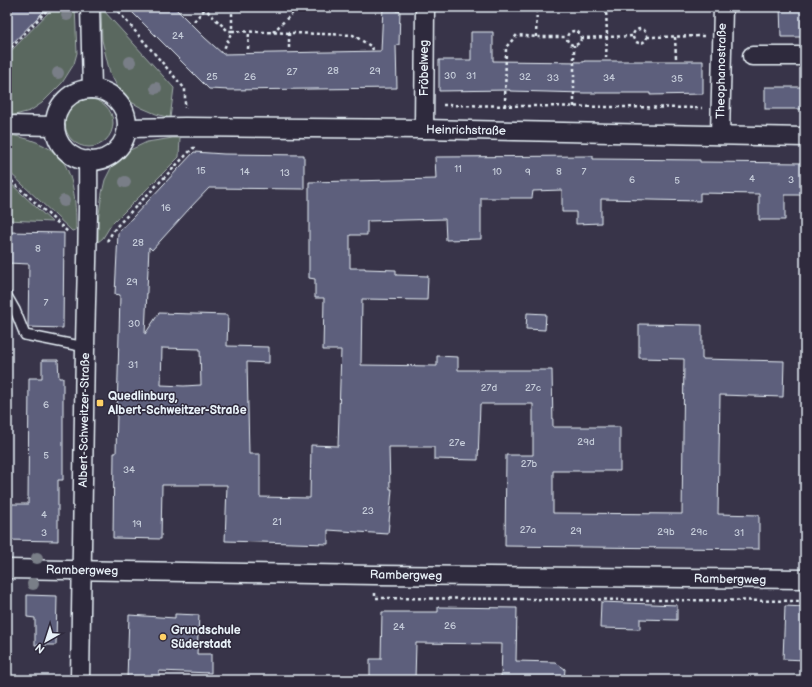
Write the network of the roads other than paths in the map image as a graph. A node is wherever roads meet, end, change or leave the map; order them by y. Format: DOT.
graph roads {
  1 [pos="90,7"];
  2 [pos="425,7"];
  3 [pos="723,7"];
  4 [pos="752,56"];
  5 [pos="805,56"];
  6 [pos="92,89"];
  7 [pos="7,125"];
  8 [pos="55,126"];
  9 [pos="127,128"];
  10 [pos="424,129"];
  11 [pos="720,136"];
  12 [pos="805,137"];
  13 [pos="88,160"];
  14 [pos="7,296"];
  15 [pos="85,347"];
  16 [pos="7,569"];
  17 [pos="81,570"];
  18 [pos="805,580"];
  19 [pos="80,680"];
  1 -- 6 [label="street"];
  2 -- 10 [label="street, Fröbelweg"];
  3 -- 11 [label="street, Theophanostraße"];
  4 -- 5 [label="street"];
  6 -- 8 [label="street"];
  6 -- 9 [label="street"];
  7 -- 8 [label="street"];
  8 -- 13 [label="street"];
  9 -- 10 [label="street, Heinrichstraße"];
  9 -- 13 [label="street"];
  10 -- 11 [label="street, Heinrichstraße"];
  11 -- 12 [label="street, Heinrichstraße"];
  13 -- 15 [label="street, Albert-Schweitzer-Straße"];
  14 -- 15 [label="lane"];
  15 -- 17 [label="street, Albert-Schweitzer-Straße"];
  16 -- 17 [label="street, Rambergweg"];
  17 -- 18 [label="street, Rambergweg"];
  17 -- 19 [label="street, Albert-Schweitzer-Straße"];
}
